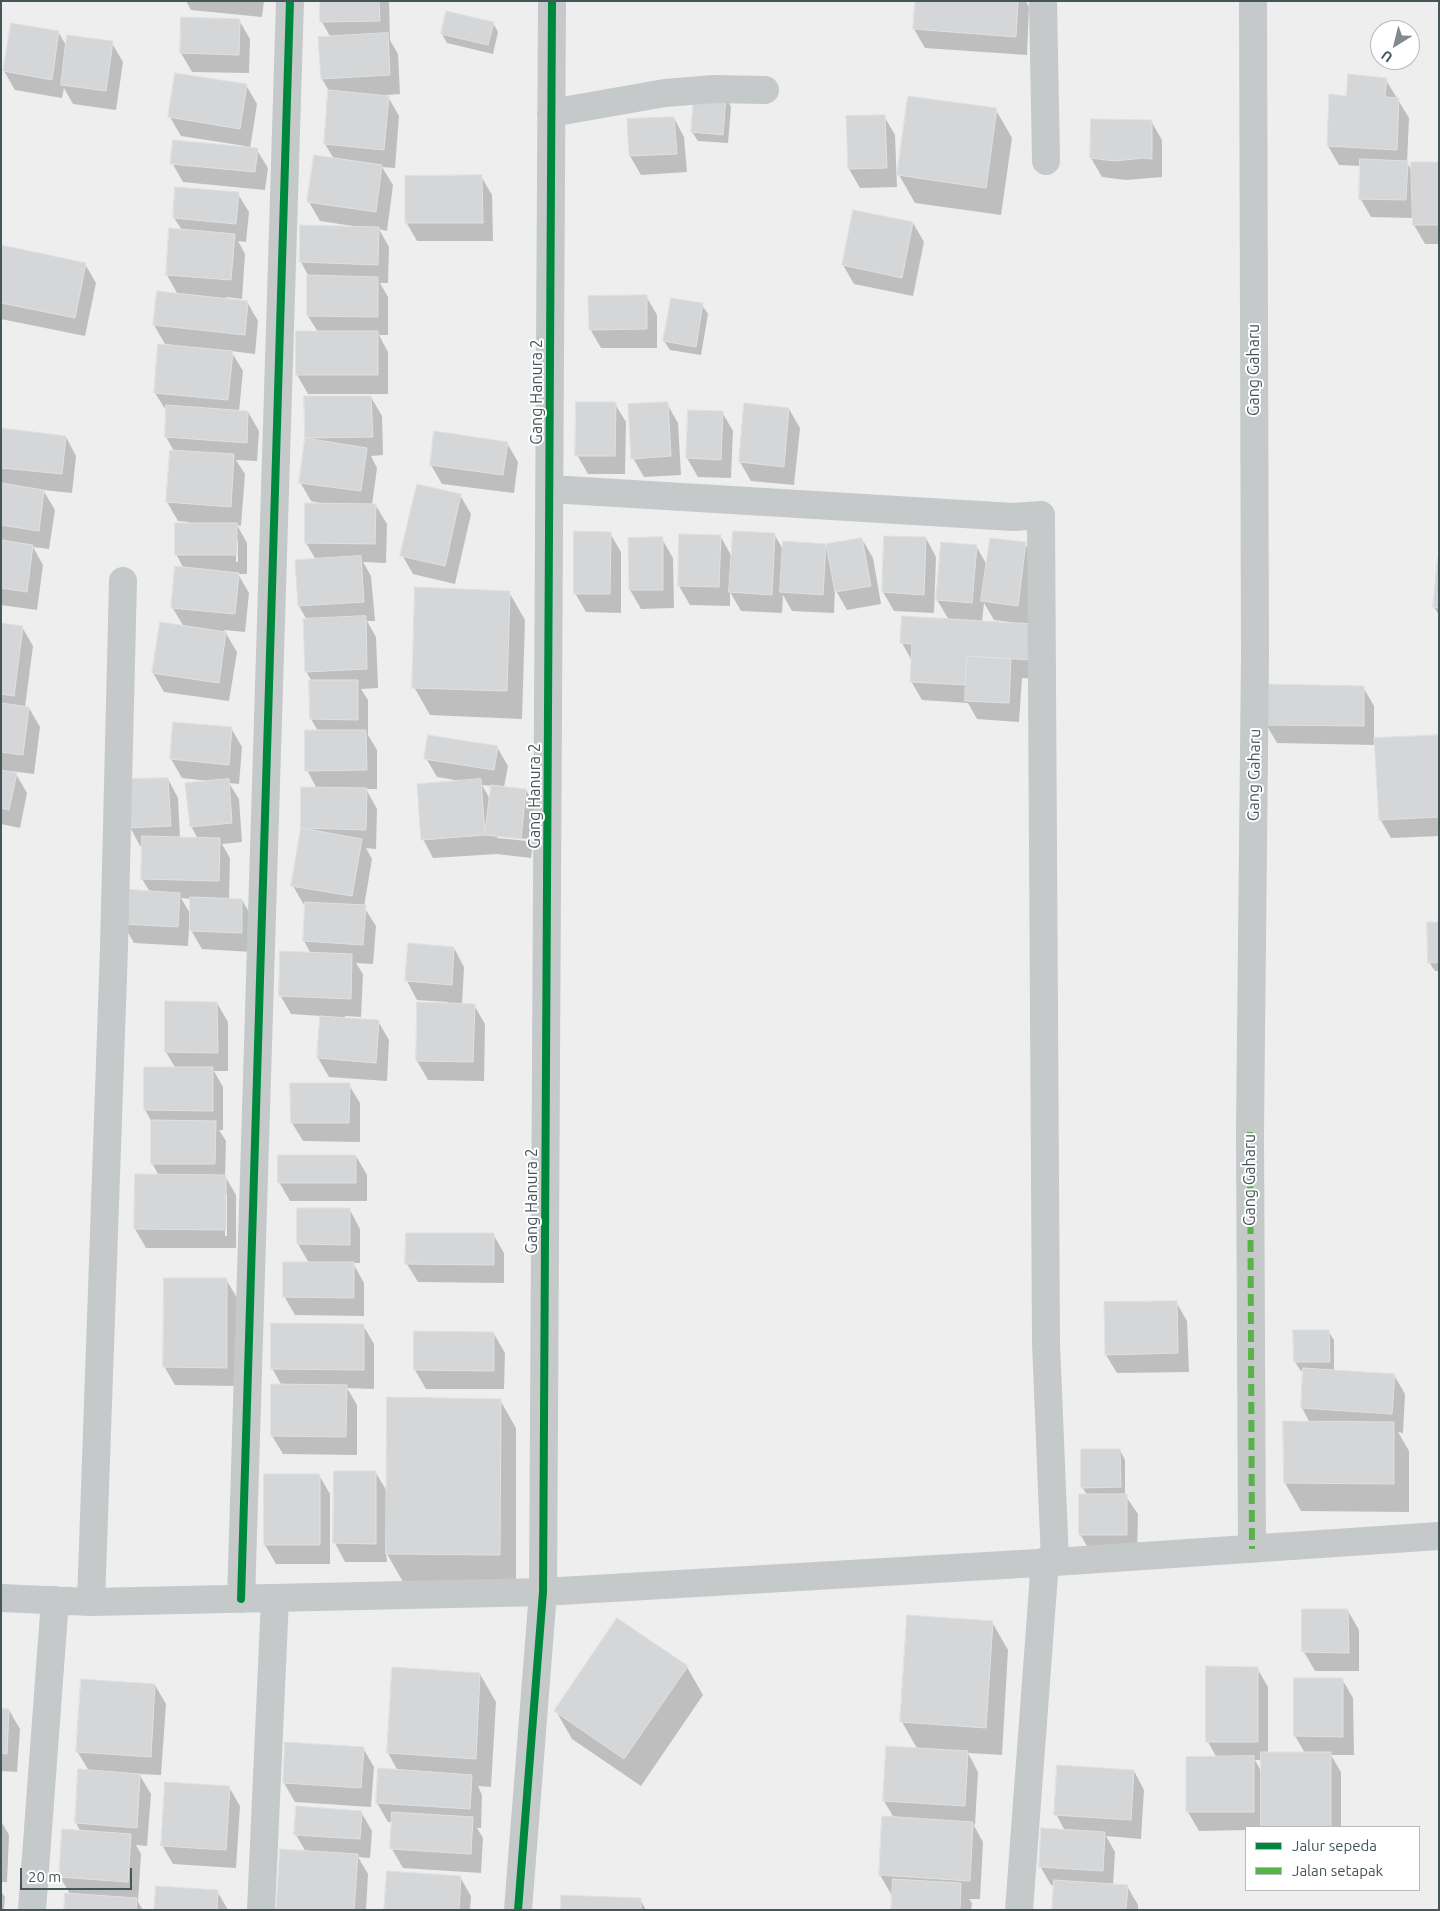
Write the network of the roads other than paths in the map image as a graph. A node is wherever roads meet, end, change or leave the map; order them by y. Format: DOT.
graph roads {
  1 [pos="290,1"];
  2 [pos="552,1"];
  3 [pos="1043,1"];
  4 [pos="1253,1"];
  5 [pos="765,90"];
  6 [pos="551,113"];
  7 [pos="1046,161"];
  8 [pos="550,489"];
  9 [pos="123,581"];
  10 [pos="1439,1536"];
  11 [pos="1252,1549"];
  12 [pos="1050,1561"];
  13 [pos="543,1592"];
  14 [pos="1,1598"];
  15 [pos="241,1599"];
  16 [pos="275,1599"];
  17 [pos="54,1600"];
  18 [pos="91,1602"];
  19 [pos="32,1910"];
  20 [pos="261,1910"];
  21 [pos="518,1910"];
  22 [pos="1019,1910"];
  1 -- 15 [label="street"];
  2 -- 6 [label="street, Gang Hanura 2"];
  3 -- 7 [label="street"];
  4 -- 11 [label="street, Gang Gaharu"];
  5 -- 6 [label="street"];
  6 -- 8 [label="street, Gang Hanura 2"];
  8 -- 12 [label="street"];
  8 -- 13 [label="street, Gang Hanura 2"];
  9 -- 18 [label="street"];
  10 -- 11 [label="street"];
  11 -- 12 [label="street"];
  12 -- 13 [label="street"];
  12 -- 22 [label="street"];
  13 -- 16 [label="street"];
  13 -- 21 [label="street, Gang Hanura 2"];
  14 -- 17 [label="street"];
  15 -- 16 [label="street"];
  15 -- 18 [label="street"];
  16 -- 20 [label="street"];
  17 -- 18 [label="street"];
  17 -- 19 [label="street"];
}
